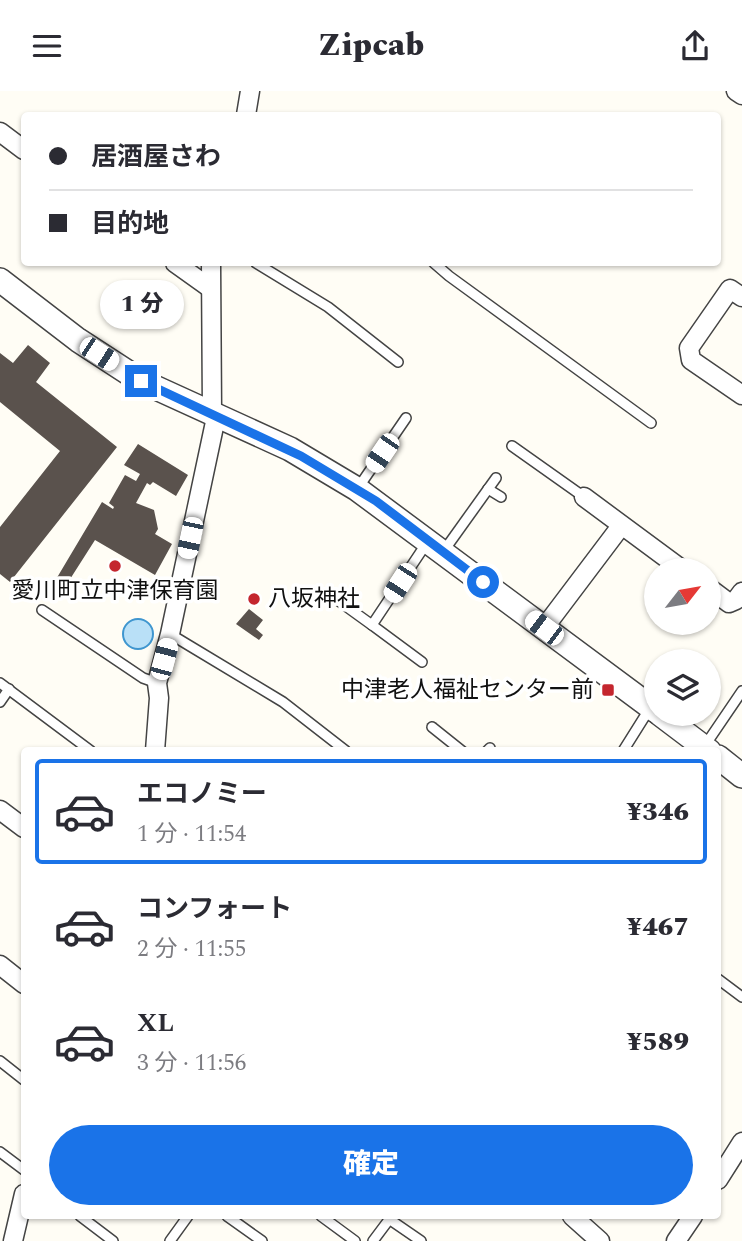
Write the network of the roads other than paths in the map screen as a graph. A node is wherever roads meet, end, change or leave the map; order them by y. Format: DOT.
graph roads {
  1 [pos="250,91"];
  2 [pos="736,91"];
  3 [pos="742,95"];
  4 [pos="246,112"];
  5 [pos="0,132"];
  6 [pos="21,148"];
  7 [pos="179,266"];
  8 [pos="211,266"];
  9 [pos="261,266"];
  10 [pos="438,266"];
  11 [pos="0,280"];
  12 [pos="210,288"];
  13 [pos="742,297"];
  14 [pos="398,362"];
  15 [pos="742,395"];
  16 [pos="212,413"];
  17 [pos="406,418"];
  18 [pos="652,423"];
  19 [pos="512,446"];
  20 [pos="496,478"];
  21 [pos="357,489"];
  22 [pos="488,489"];
  23 [pos="501,497"];
  24 [pos="584,497"];
  25 [pos="621,526"];
  26 [pos="435,546"];
  27 [pos="666,558"];
  28 [pos="742,592"];
  29 [pos="721,597"];
  30 [pos="335,599"];
  31 [pos="42,610"];
  32 [pos="372,625"];
  33 [pos="544,628"];
  34 [pos="170,634"];
  35 [pos="422,663"];
  36 [pos="0,683"];
  37 [pos="157,683"];
  38 [pos="9,689"];
  39 [pos="742,691"];
  40 [pos="0,702"];
  41 [pos="644,702"];
  42 [pos="644,726"];
  43 [pos="676,726"];
  44 [pos="432,727"];
  45 [pos="86,747"];
  46 [pos="155,747"];
  47 [pos="341,747"];
  48 [pos="457,747"];
  49 [pos="626,747"];
  50 [pos="703,747"];
  51 [pos="713,747"];
  52 [pos="721,760"];
  53 [pos="742,776"];
  54 [pos="0,810"];
  55 [pos="21,826"];
  56 [pos="0,965"];
  57 [pos="721,981"];
  58 [pos="21,982"];
  59 [pos="742,997"];
  60 [pos="0,1061"];
  61 [pos="21,1078"];
  62 [pos="742,1142"];
  63 [pos="0,1152"];
  64 [pos="725,1153"];
  65 [pos="21,1168"];
  66 [pos="21,1206"];
  67 [pos="84,1219"];
  68 [pos="186,1219"];
  69 [pos="231,1219"];
  70 [pos="325,1219"];
  71 [pos="389,1219"];
  72 [pos="391,1219"];
  73 [pos="575,1219"];
  74 [pos="691,1219"];
  75 [pos="13,1241"];
  76 [pos="113,1241"];
  77 [pos="170,1241"];
  78 [pos="262,1241"];
  79 [pos="355,1241"];
  80 [pos="373,1241"];
  81 [pos="421,1241"];
  82 [pos="600,1241"];
  83 [pos="676,1241"];
  1 -- 4 [label="street"];
  2 -- 3 [label="street"];
  5 -- 6 [label="street"];
  7 -- 12 [label="street"];
  8 -- 12 [label="street"];
  9 -- 14 [label="lane"];
  10 -- 18 [label="lane"];
  11 -- 16 [label="street"];
  12 -- 16 [label="street"];
  13 -- 15 [label="street"];
  16 -- 21 [label="street"];
  16 -- 34 [label="street"];
  17 -- 21 [label="lane"];
  19 -- 24 [label="lane"];
  20 -- 22 [label="lane"];
  21 -- 26 [label="street"];
  22 -- 23 [label="lane"];
  22 -- 26 [label="lane"];
  24 -- 25 [label="street"];
  25 -- 27 [label="street"];
  25 -- 33 [label="street"];
  26 -- 32 [label="lane"];
  26 -- 33 [label="street"];
  28 -- 29 [label="street"];
  30 -- 32 [label="lane"];
  31 -- 37 [label="lane"];
  32 -- 35 [label="lane"];
  33 -- 41 [label="street"];
  34 -- 37 [label="street"];
  34 -- 47 [label="lane"];
  36 -- 38 [label="lane"];
  37 -- 46 [label="street"];
  38 -- 40 [label="lane"];
  38 -- 45 [label="lane"];
  39 -- 51 [label="lane"];
  42 -- 49 [label="lane"];
  43 -- 50 [label="street"];
  44 -- 48 [label="lane"];
  52 -- 53 [label="street"];
  54 -- 55 [label="street"];
  56 -- 58 [label="street"];
  57 -- 59 [label="lane"];
  60 -- 61 [label="lane"];
  62 -- 64 [label="street"];
  63 -- 65 [label="lane"];
  66 -- 75 [label="street"];
  67 -- 76 [label="lane"];
  68 -- 77 [label="lane"];
  69 -- 78 [label="lane"];
  70 -- 79 [label="lane"];
  71 -- 80 [label="lane"];
  72 -- 81 [label="lane"];
  73 -- 82 [label="street"];
  74 -- 83 [label="street"];
}
